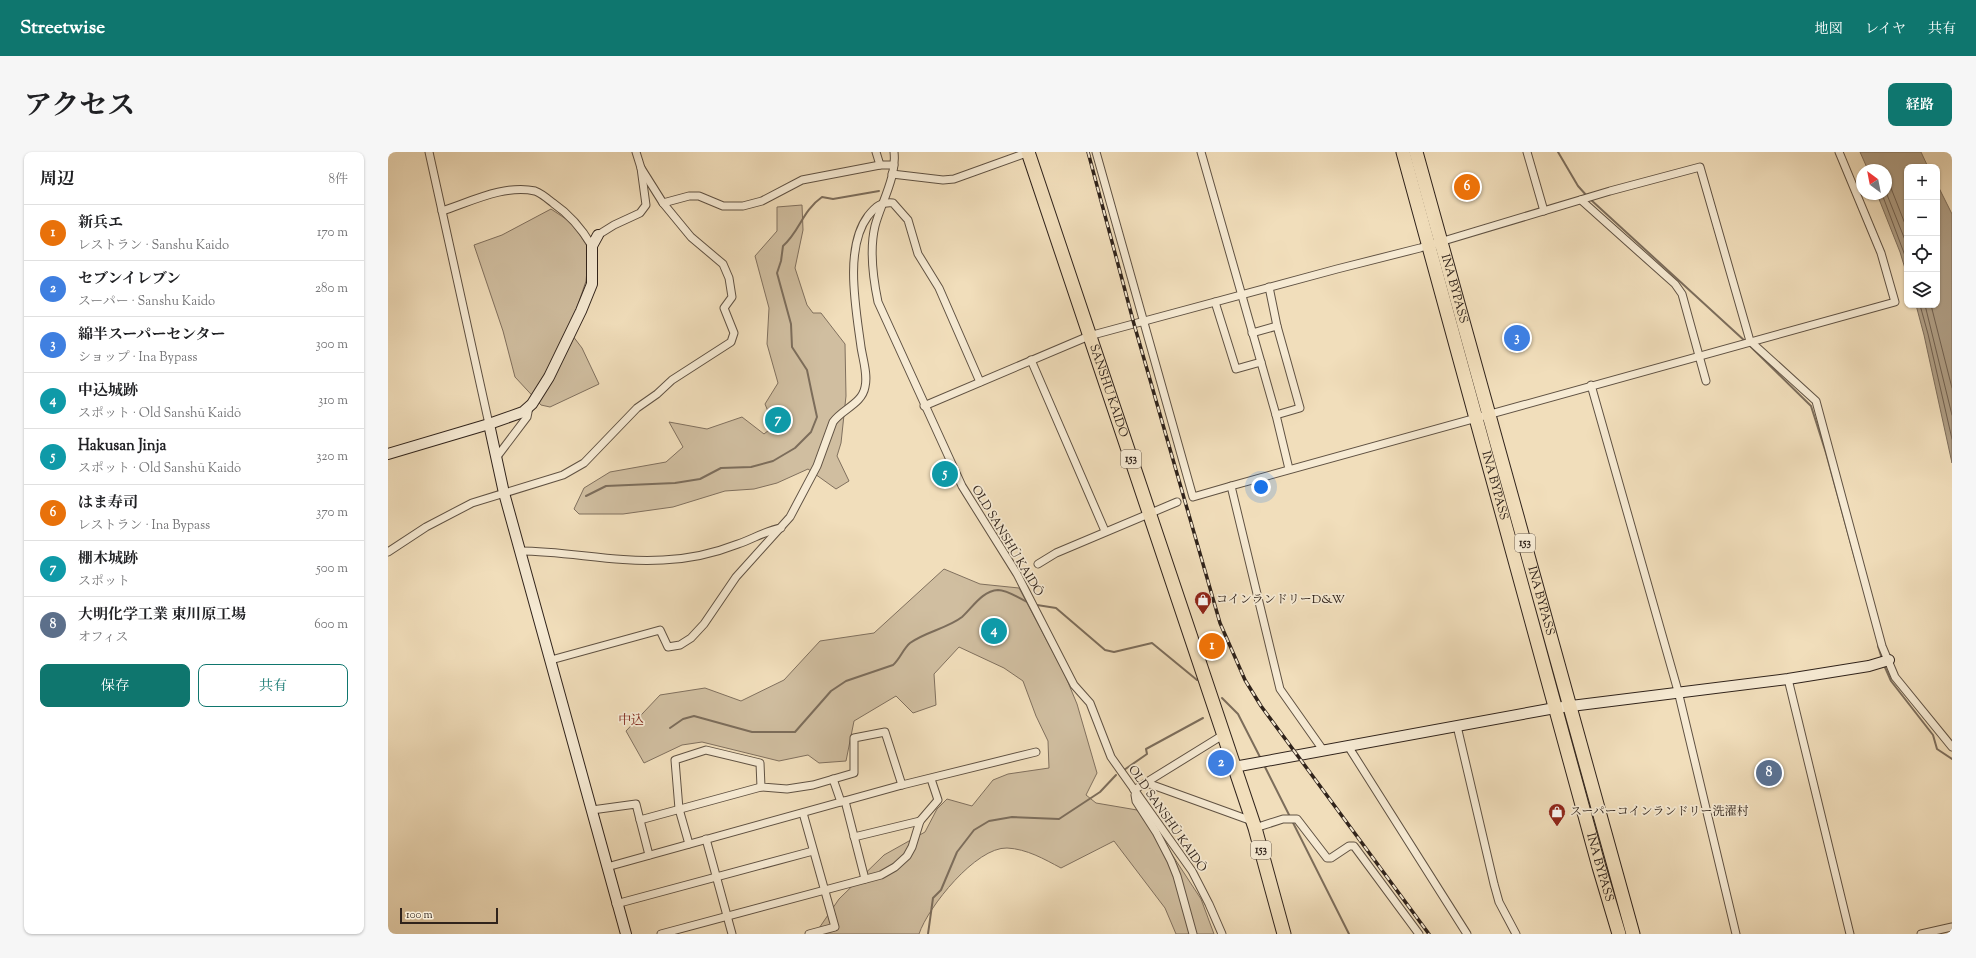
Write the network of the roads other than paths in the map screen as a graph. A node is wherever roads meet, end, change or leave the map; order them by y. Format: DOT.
graph roads {
  1 [pos="429,152"];
  2 [pos="636,152"];
  3 [pos="876,152"];
  4 [pos="894,152"];
  5 [pos="1029,152"];
  6 [pos="1096,152"];
  7 [pos="1201,152"];
  8 [pos="1403,152"];
  9 [pos="1416,152"];
  10 [pos="1527,152"];
  11 [pos="1839,152"];
  12 [pos="880,165"];
  13 [pos="894,165"];
  14 [pos="641,168"];
  15 [pos="892,174"];
  16 [pos="1583,199"];
  17 [pos="884,202"];
  18 [pos="663,203"];
  19 [pos="442,211"];
  20 [pos="1544,212"];
  21 [pos="598,235"];
  22 [pos="1442,241"];
  23 [pos="1429,245"];
  24 [pos="592,246"];
  25 [pos="1269,287"];
  26 [pos="1241,295"];
  27 [pos="1216,302"];
  28 [pos="1144,322"];
  29 [pos="1277,326"];
  30 [pos="1252,333"];
  31 [pos="1089,336"];
  32 [pos="1750,341"];
  33 [pos="1699,356"];
  34 [pos="1031,360"];
  35 [pos="1261,362"];
  36 [pos="1706,381"];
  37 [pos="980,382"];
  38 [pos="1591,385"];
  39 [pos="924,406"];
  40 [pos="529,407"];
  41 [pos="1276,415"];
  42 [pos="1482,416"];
  43 [pos="489,424"];
  44 [pos="388,454"];
  45 [pos="496,458"];
  46 [pos="1290,469"];
  47 [pos="1231,486"];
  48 [pos="504,493"];
  49 [pos="1177,502"];
  50 [pos="1149,514"];
  51 [pos="781,528"];
  52 [pos="1105,531"];
  53 [pos="520,551"];
  54 [pos="388,552"];
  55 [pos="1038,564"];
  56 [pos="551,660"];
  57 [pos="1885,662"];
  58 [pos="1788,679"];
  59 [pos="1678,692"];
  60 [pos="1570,706"];
  61 [pos="1555,708"];
  62 [pos="1457,726"];
  63 [pos="1223,735"];
  64 [pos="1348,746"];
  65 [pos="1952,747"];
  66 [pos="1324,750"];
  67 [pos="1036,752"];
  68 [pos="1234,767"];
  69 [pos="833,779"];
  70 [pos="931,779"];
  71 [pos="1147,783"];
  72 [pos="902,785"];
  73 [pos="761,787"];
  74 [pos="1134,790"];
  75 [pos="843,802"];
  76 [pos="679,808"];
  77 [pos="592,810"];
  78 [pos="803,813"];
  79 [pos="640,820"];
  80 [pos="920,821"];
  81 [pos="1254,824"];
  82 [pos="854,837"];
  83 [pos="706,839"];
  84 [pos="689,844"];
  85 [pos="813,851"];
  86 [pos="649,855"];
  87 [pos="607,867"];
  88 [pos="716,876"];
  89 [pos="865,879"];
  90 [pos="824,889"];
  91 [pos="616,904"];
  92 [pos="727,915"];
  93 [pos="1952,927"];
  94 [pos="626,934"];
  95 [pos="661,934"];
  96 [pos="732,934"];
  97 [pos="809,934"];
  98 [pos="1193,934"];
  99 [pos="1222,934"];
  100 [pos="1284,934"];
  101 [pos="1419,934"];
  102 [pos="1467,934"];
  103 [pos="1516,934"];
  104 [pos="1619,934"];
  105 [pos="1633,934"];
  106 [pos="1736,934"];
  107 [pos="1850,934"];
  108 [pos="1921,934"];
  1 -- 19 [label="street"];
  2 -- 14 [label="street"];
  3 -- 12 [label="street"];
  4 -- 13 [label="street, OLD SANSHŪ KAIDŌ"];
  5 -- 15 [label="street"];
  5 -- 31 [label="highway, SANSHU KAIDO / 153"];
  6 -- 28 [label="street"];
  7 -- 26 [label="street"];
  8 -- 23 [label="highway, INA BYPASS / 153"];
  9 -- 22 [label="highway, INA BYPASS / 153"];
  10 -- 20 [label="street"];
  11 -- 32 [label="street"];
  12 -- 13 [label="street"];
  12 -- 18 [label="street"];
  13 -- 15 [label="street, OLD SANSHŪ KAIDŌ"];
  14 -- 18 [label="street"];
  14 -- 21 [label="street"];
  15 -- 17 [label="street, OLD SANSHŪ KAIDŌ"];
  16 -- 20 [label="street"];
  16 -- 32 [label="street"];
  16 -- 33 [label="street"];
  17 -- 37 [label="street"];
  17 -- 39 [label="street, OLD SANSHŪ KAIDŌ"];
  17 -- 51 [label="street"];
  18 -- 48 [label="street"];
  19 -- 24 [label="street"];
  19 -- 43 [label="street"];
  20 -- 22 [label="street"];
  21 -- 24 [label="street"];
  22 -- 23 [label="street"];
  22 -- 42 [label="highway, INA BYPASS / 153"];
  23 -- 25 [label="street"];
  23 -- 42 [label="highway, INA BYPASS / 153"];
  24 -- 40 [label="street"];
  25 -- 26 [label="street"];
  25 -- 29 [label="street"];
  26 -- 27 [label="street"];
  26 -- 30 [label="street"];
  27 -- 28 [label="street"];
  27 -- 35 [label="street"];
  28 -- 31 [label="street"];
  28 -- 47 [label="street"];
  29 -- 30 [label="street"];
  29 -- 41 [label="street"];
  30 -- 35 [label="street"];
  31 -- 34 [label="street"];
  31 -- 50 [label="highway, SANSHU KAIDO / 153"];
  32 -- 33 [label="street"];
  32 -- 57 [label="street"];
  33 -- 36 [label="street"];
  33 -- 38 [label="street"];
  34 -- 37 [label="street"];
  34 -- 52 [label="street"];
  35 -- 41 [label="street"];
  37 -- 39 [label="street"];
  38 -- 42 [label="street"];
  38 -- 59 [label="street"];
  39 -- 74 [label="street, OLD SANSHŪ KAIDŌ"];
  40 -- 43 [label="street"];
  40 -- 45 [label="street"];
  41 -- 46 [label="street"];
  42 -- 46 [label="street"];
  42 -- 60 [label="highway, INA BYPASS / 153"];
  42 -- 61 [label="highway, INA BYPASS / 153"];
  43 -- 44 [label="street"];
  43 -- 45 [label="street"];
  45 -- 48 [label="street"];
  46 -- 47 [label="street"];
  47 -- 66 [label="street"];
  48 -- 53 [label="street"];
  48 -- 54 [label="street"];
  49 -- 50 [label="street"];
  50 -- 52 [label="street"];
  50 -- 63 [label="highway, SANSHU KAIDO / 153"];
  51 -- 53 [label="street"];
  51 -- 56 [label="street"];
  52 -- 55 [label="street"];
  53 -- 56 [label="street"];
  56 -- 77 [label="street"];
  57 -- 58 [label="street"];
  57 -- 65 [label="street"];
  58 -- 59 [label="street"];
  58 -- 107 [label="street"];
  59 -- 60 [label="street"];
  59 -- 106 [label="street"];
  60 -- 61 [label="street"];
  60 -- 105 [label="highway, INA BYPASS / 153"];
  61 -- 62 [label="street"];
  61 -- 104 [label="highway, INA BYPASS / 153"];
  62 -- 64 [label="street"];
  62 -- 103 [label="street"];
  63 -- 68 [label="highway, SANSHU KAIDO / 153"];
  63 -- 71 [label="street"];
  64 -- 66 [label="street"];
  64 -- 102 [label="street"];
  66 -- 68 [label="street"];
  67 -- 70 [label="street"];
  68 -- 81 [label="highway, 153"];
  69 -- 72 [label="street"];
  69 -- 73 [label="street"];
  69 -- 75 [label="street"];
  70 -- 72 [label="street"];
  70 -- 80 [label="street"];
  71 -- 74 [label="street"];
  71 -- 81 [label="street"];
  72 -- 75 [label="street"];
  73 -- 76 [label="street"];
  73 -- 76 [label="street"];
  74 -- 98 [label="street"];
  74 -- 99 [label="street, OLD SANSHŪ KAIDŌ"];
  75 -- 78 [label="street"];
  75 -- 82 [label="street"];
  76 -- 79 [label="street"];
  76 -- 84 [label="street"];
  77 -- 79 [label="street"];
  77 -- 87 [label="street"];
  78 -- 83 [label="street"];
  78 -- 85 [label="street"];
  79 -- 86 [label="street"];
  80 -- 82 [label="street"];
  80 -- 89 [label="street"];
  81 -- 100 [label="highway, 153"];
  81 -- 101 [label="street"];
  82 -- 89 [label="street"];
  83 -- 84 [label="street"];
  83 -- 88 [label="street"];
  84 -- 86 [label="street"];
  85 -- 88 [label="street"];
  85 -- 90 [label="street"];
  86 -- 87 [label="street"];
  87 -- 91 [label="street"];
  88 -- 91 [label="street"];
  88 -- 92 [label="street"];
  89 -- 90 [label="street"];
  90 -- 92 [label="street"];
  90 -- 97 [label="street"];
  91 -- 94 [label="street"];
  92 -- 95 [label="street"];
  92 -- 96 [label="street"];
  93 -- 108 [label="street"];
}
